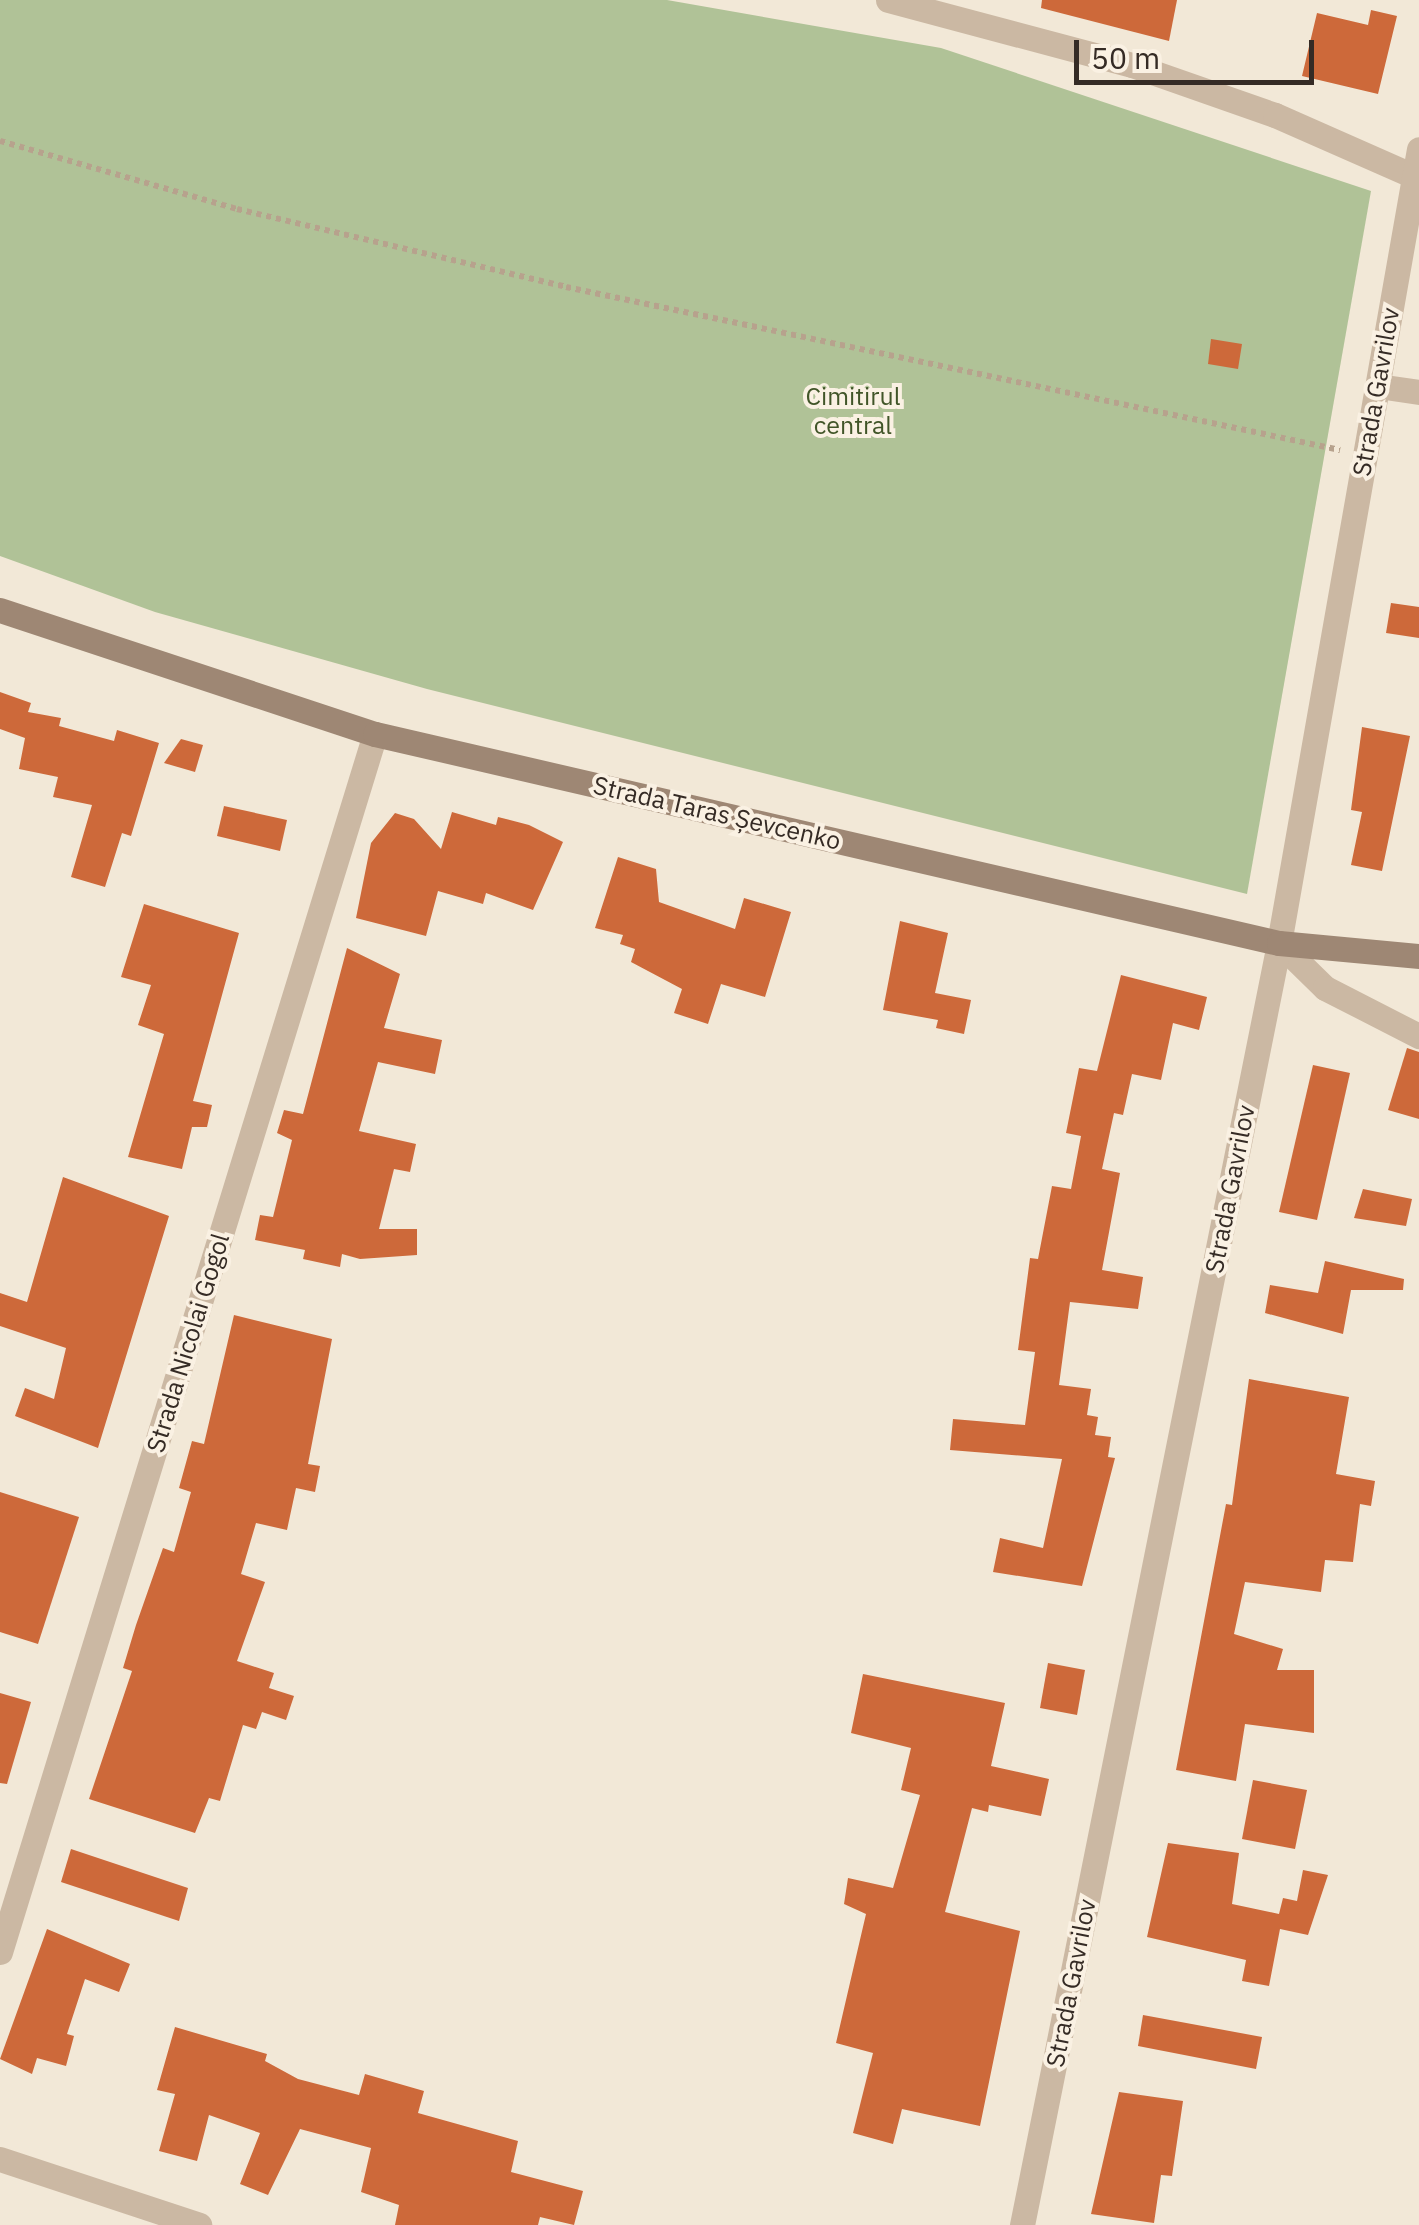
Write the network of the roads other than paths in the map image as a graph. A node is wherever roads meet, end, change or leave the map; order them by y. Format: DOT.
graph roads {
  1 [pos="888,0"];
  2 [pos="1419,149"];
  3 [pos="1413,176"];
  4 [pos="1378,386"];
  5 [pos="1419,392"];
  6 [pos="0,610"];
  7 [pos="375,734"];
  8 [pos="1278,943"];
  9 [pos="1419,956"];
  10 [pos="1419,1036"];
  11 [pos="0,1952"];
  12 [pos="0,2159"];
  13 [pos="198,2225"];
  14 [pos="1022,2225"];
  1 -- 3 [label="street"];
  2 -- 3 [label="street, Strada Gavrilov"];
  3 -- 4 [label="street, Strada Gavrilov"];
  4 -- 5 [label="street"];
  4 -- 8 [label="street, Strada Gavrilov"];
  6 -- 7 [label="main road, Strada Taras Șevcenko"];
  7 -- 8 [label="main road, Strada Taras Șevcenko"];
  7 -- 11 [label="street, Strada Nicolai Gogol"];
  8 -- 9 [label="main road, Strada Taras Șevcenko"];
  8 -- 10 [label="street"];
  8 -- 14 [label="street, Strada Gavrilov"];
  12 -- 13 [label="street"];
}
